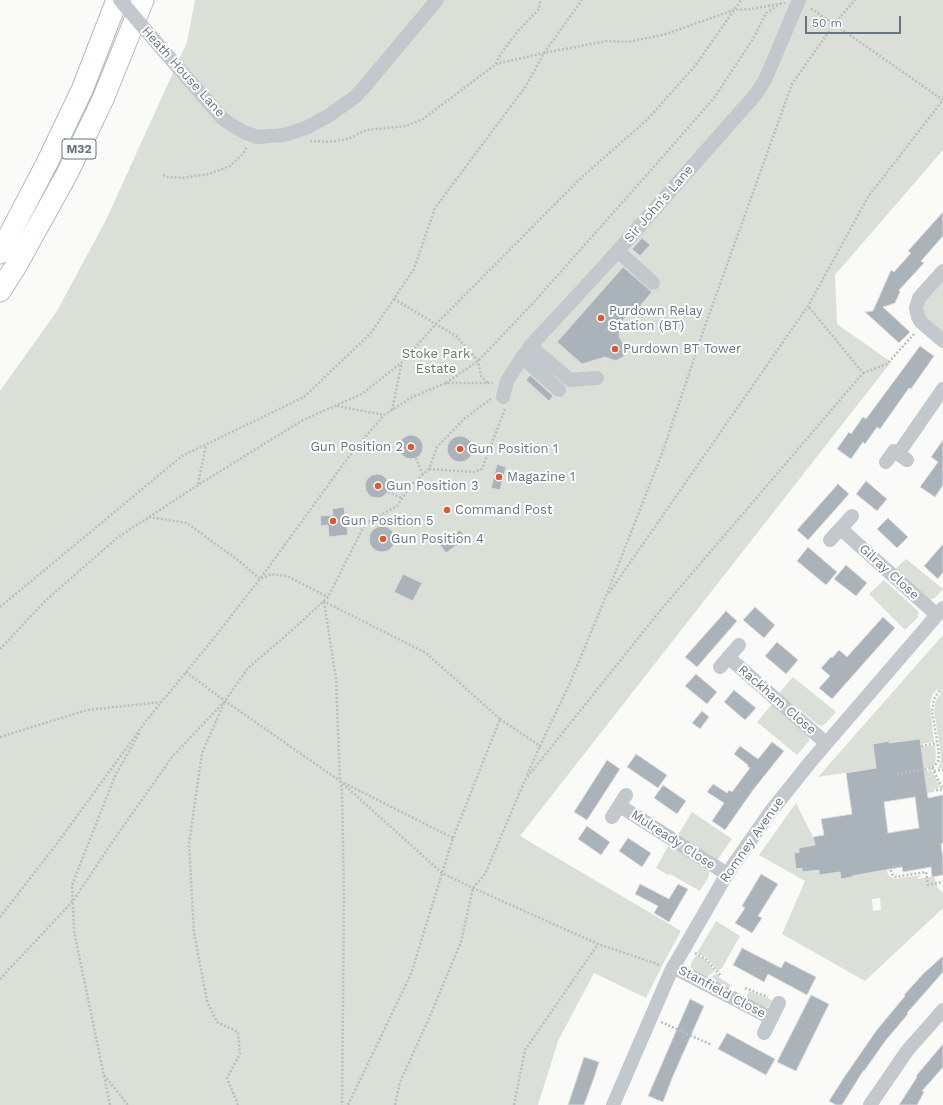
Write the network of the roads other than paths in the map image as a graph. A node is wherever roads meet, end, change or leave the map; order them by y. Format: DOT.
graph roads {
  1 [pos="118,0"];
  2 [pos="143,0"];
  3 [pos="437,0"];
  4 [pos="799,1"];
  5 [pos="618,251"];
  6 [pos="0,253"];
  7 [pos="943,270"];
  8 [pos="653,284"];
  9 [pos="0,291"];
  10 [pos="943,341"];
  11 [pos="526,352"];
  12 [pos="597,378"];
  13 [pos="943,389"];
  14 [pos="559,390"];
  15 [pos="502,397"];
  16 [pos="897,459"];
  17 [pos="852,516"];
  18 [pos="840,529"];
  19 [pos="830,540"];
  20 [pos="940,612"];
  21 [pos="739,645"];
  22 [pos="826,743"];
  23 [pos="619,806"];
  24 [pos="727,874"];
  25 [pos="668,966"];
  26 [pos="779,1003"];
  27 [pos="943,1010"];
  28 [pos="771,1018"];
  29 [pos="764,1032"];
  30 [pos="613,1105"];
  31 [pos="870,1105"];
  1 -- 3 [label="street, Heath House Lane, bridge"];
  1 -- 6 [label="highway, M32"];
  2 -- 9 [label="highway, M32"];
  4 -- 5 [label="street, Sir John's Lane"];
  5 -- 8 [label="street"];
  5 -- 11 [label="street, Sir John's Lane"];
  7 -- 10 [label="street"];
  11 -- 12 [label="street"];
  11 -- 14 [label="street"];
  11 -- 15 [label="street, Sir John's Lane"];
  13 -- 16 [label="street"];
  17 -- 18 [label="street"];
  18 -- 19 [label="street"];
  18 -- 20 [label="street, Gilray Close"];
  20 -- 22 [label="street, Romney Avenue"];
  21 -- 22 [label="street, Rackham Close"];
  22 -- 24 [label="street, Romney Avenue"];
  23 -- 24 [label="street, Mulready Close"];
  24 -- 25 [label="street, Romney Avenue"];
  25 -- 28 [label="street, Stanfield Close"];
  25 -- 30 [label="street, Romney Avenue"];
  26 -- 28 [label="street, Stanfield Close"];
  27 -- 31 [label="street"];
  28 -- 29 [label="street, Stanfield Close"];
}
